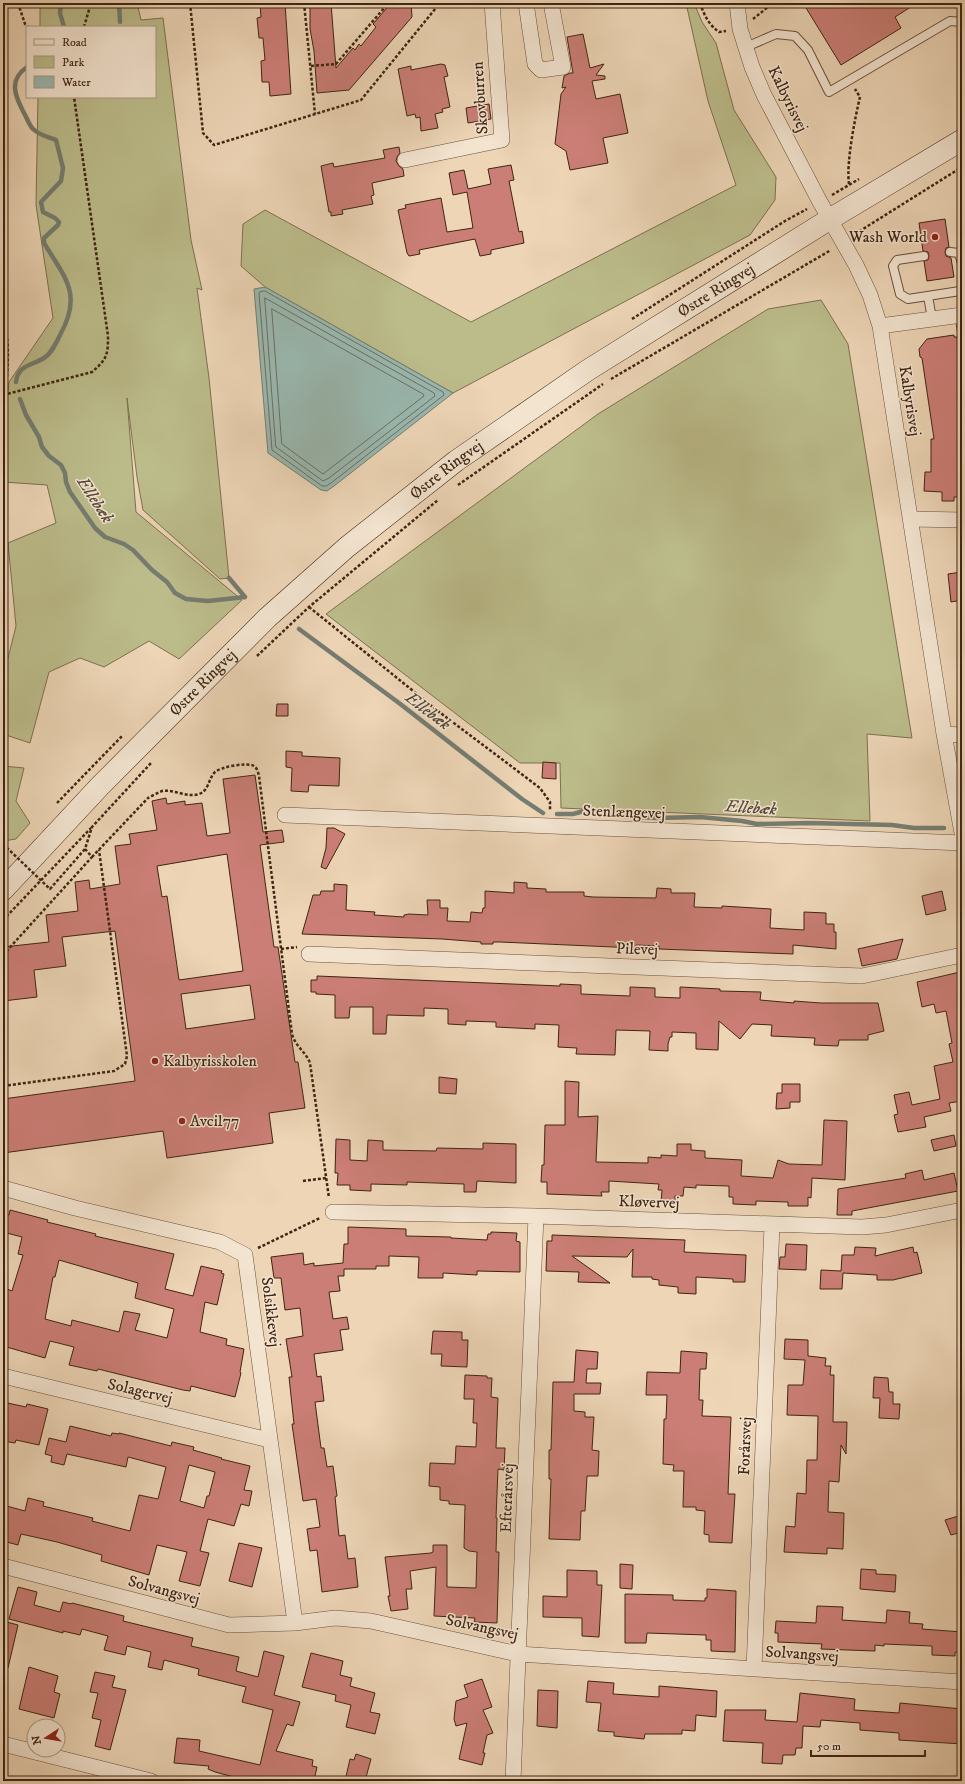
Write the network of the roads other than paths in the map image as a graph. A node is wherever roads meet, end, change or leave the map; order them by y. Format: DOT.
graph roads {
  1 [pos="492,3"];
  2 [pos="526,3"];
  3 [pos="551,3"];
  4 [pos="737,3"];
  5 [pos="962,22"];
  6 [pos="746,47"];
  7 [pos="962,140"];
  8 [pos="405,160"];
  9 [pos="830,219"];
  10 [pos="950,252"];
  11 [pos="924,256"];
  12 [pos="962,264"];
  13 [pos="962,289"];
  14 [pos="928,296"];
  15 [pos="961,315"];
  16 [pos="932,319"];
  17 [pos="880,326"];
  18 [pos="962,332"];
  19 [pos="911,519"];
  20 [pos="962,520"];
  21 [pos="944,734"];
  22 [pos="962,735"];
  23 [pos="285,815"];
  24 [pos="962,833"];
  25 [pos="962,843"];
  26 [pos="3,890"];
  27 [pos="309,954"];
  28 [pos="962,955"];
  29 [pos="3,1188"];
  30 [pos="962,1210"];
  31 [pos="333,1212"];
  32 [pos="536,1216"];
  33 [pos="772,1225"];
  34 [pos="3,1376"];
  35 [pos="269,1440"];
  36 [pos="3,1566"];
  37 [pos="295,1624"];
  38 [pos="518,1654"];
  39 [pos="754,1669"];
  40 [pos="962,1682"];
  41 [pos="3,1744"];
  42 [pos="151,1781"];
  43 [pos="513,1781"];
  1 -- 8 [label="street, Skovburren"];
  2 -- 3 [label="street"];
  4 -- 6 [label="street, Kalbyrisvej"];
  5 -- 6 [label="lane"];
  6 -- 9 [label="street, Kalbyrisvej"];
  7 -- 9 [label="street, Østre Ringvej"];
  9 -- 17 [label="street, Kalbyrisvej"];
  9 -- 26 [label="street, Østre Ringvej"];
  10 -- 12 [label="lane"];
  11 -- 14 [label="lane"];
  13 -- 14 [label="lane"];
  14 -- 16 [label="lane"];
  15 -- 16 [label="street"];
  15 -- 18 [label="lane"];
  16 -- 17 [label="street"];
  17 -- 19 [label="street, Kalbyrisvej"];
  19 -- 20 [label="street"];
  19 -- 21 [label="street, Kalbyrisvej"];
  21 -- 22 [label="street"];
  21 -- 24 [label="street, Kalbyrisvej"];
  23 -- 25 [label="street, Stenlængevej"];
  27 -- 28 [label="street, Pilevej"];
  29 -- 35 [label="street, Solsikkevej"];
  30 -- 33 [label="street, Kløvervej"];
  31 -- 32 [label="street, Kløvervej"];
  32 -- 33 [label="street, Kløvervej"];
  32 -- 38 [label="street, Efterårsvej"];
  33 -- 39 [label="street, Forårsvej"];
  34 -- 35 [label="street, Solagervej"];
  35 -- 37 [label="street, Solsikkevej"];
  36 -- 37 [label="street, Solvangsvej"];
  37 -- 38 [label="street, Solvangsvej"];
  38 -- 39 [label="street, Solvangsvej"];
  38 -- 43 [label="street, Efterårsvej"];
  39 -- 40 [label="street, Solvangsvej"];
  41 -- 42 [label="street"];
}
